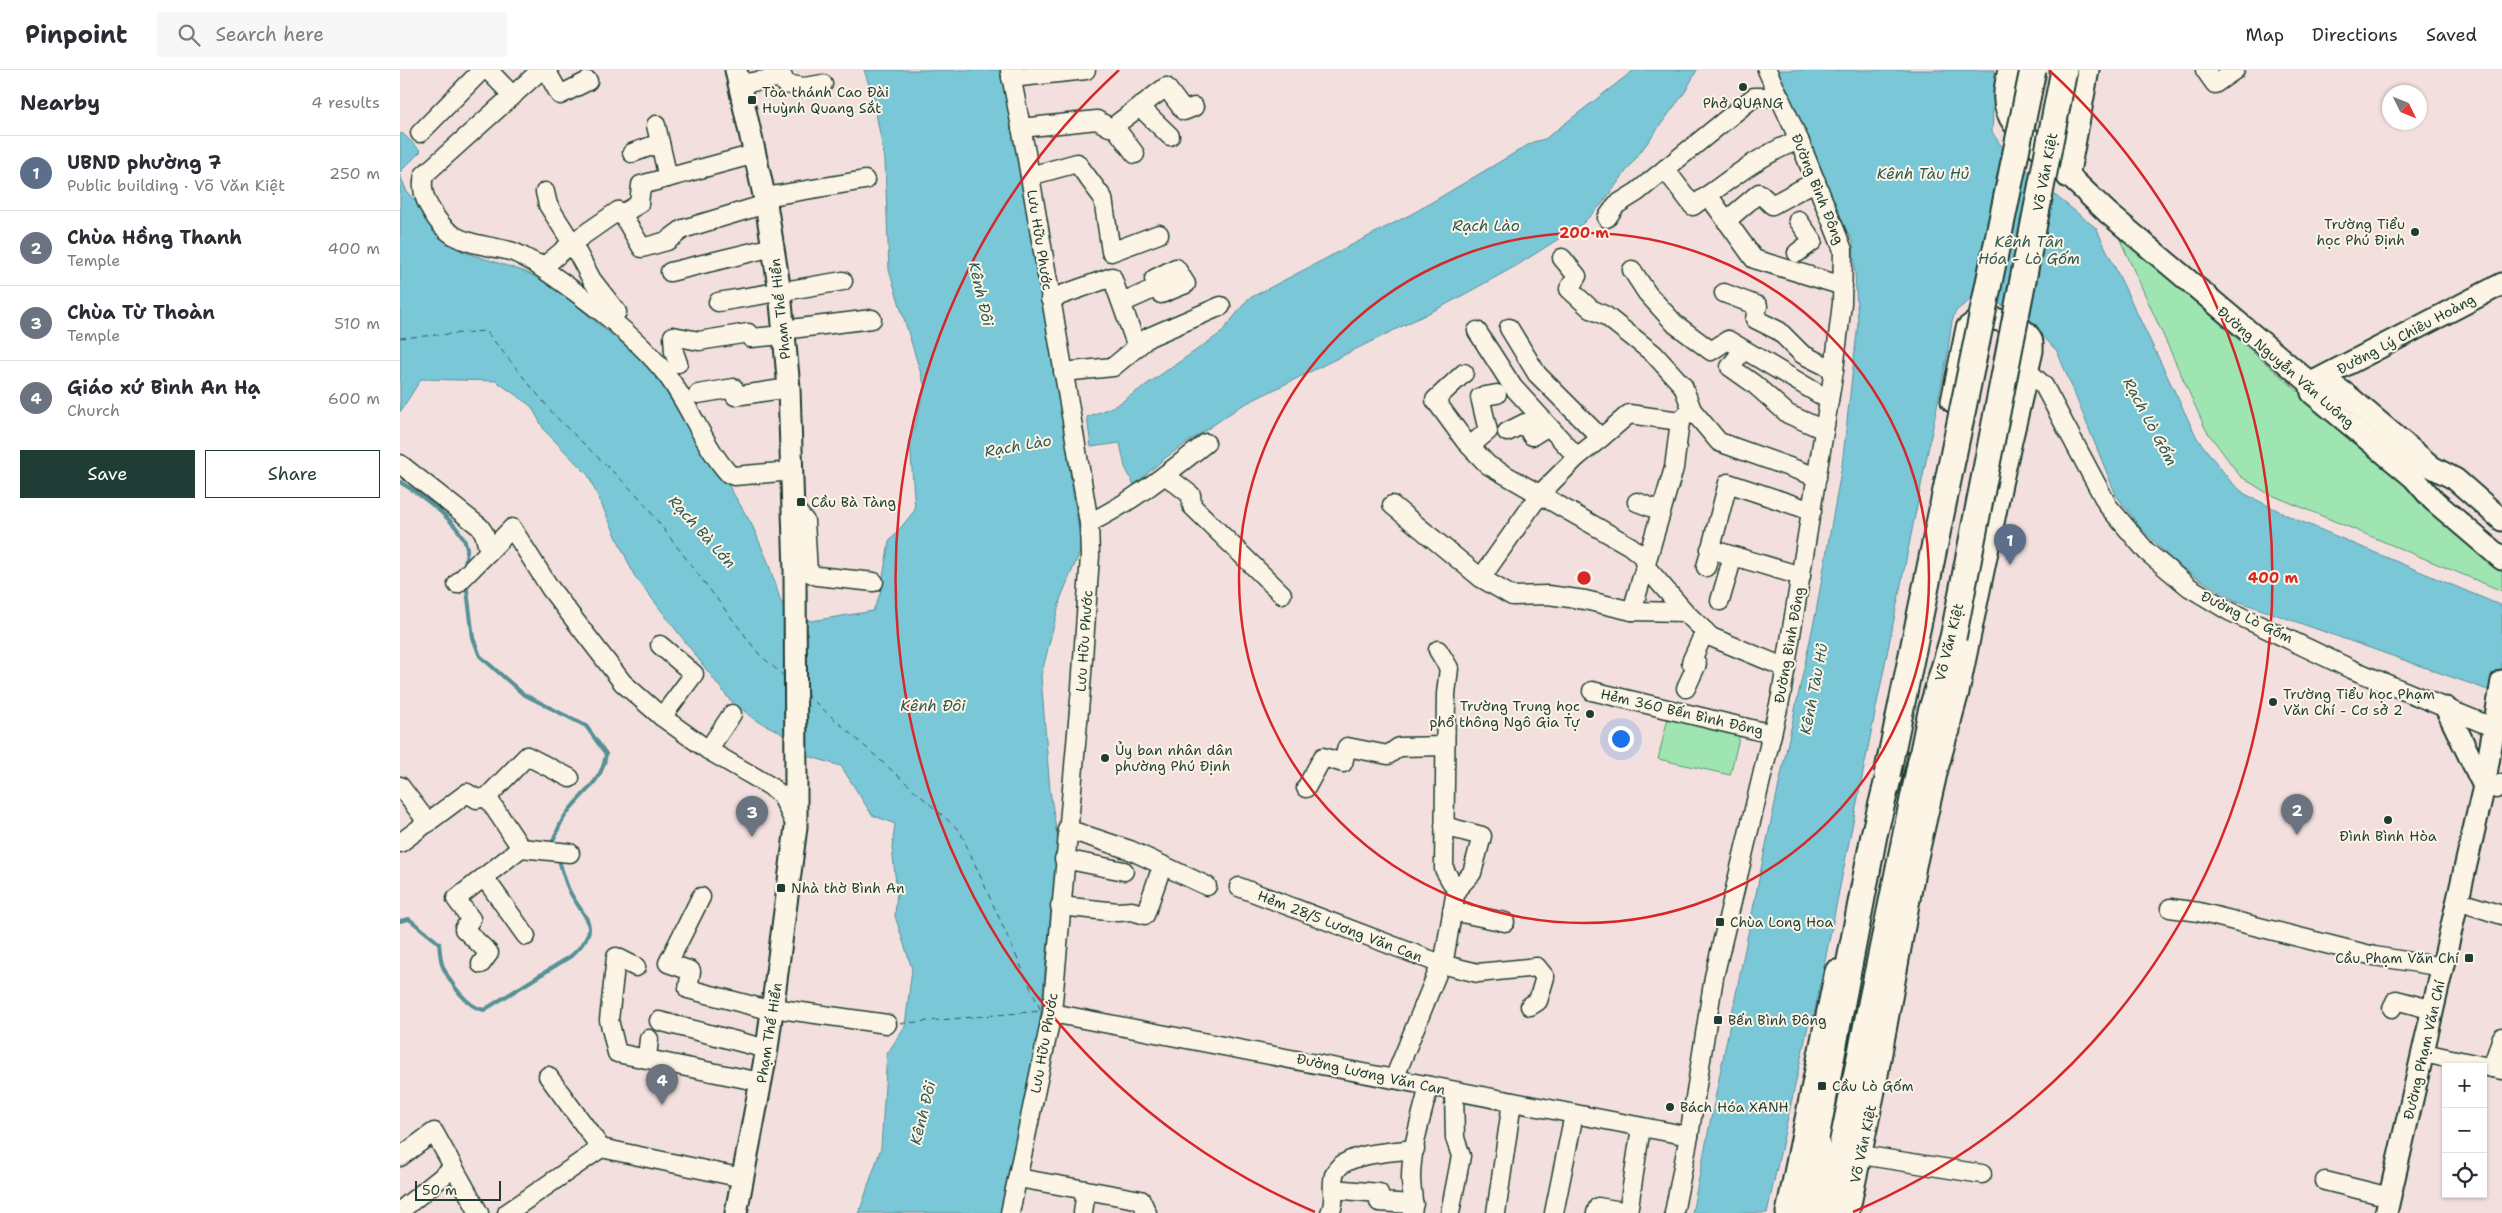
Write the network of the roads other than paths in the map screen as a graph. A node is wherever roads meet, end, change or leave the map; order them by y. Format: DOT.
graph roads {
  1 [pos="482,70"];
  2 [pos="488,70"];
  3 [pos="1086,70"];
  4 [pos="2009,70"];
  5 [pos="2033,70"];
  6 [pos="2045,70"];
  7 [pos="2235,70"];
  8 [pos="540,71"];
  9 [pos="2076,72"];
  10 [pos="1010,74"];
  11 [pos="738,77"];
  12 [pos="2210,77"];
  13 [pos="588,81"];
  14 [pos="1773,83"];
  15 [pos="823,84"];
  16 [pos="513,96"];
  17 [pos="1138,106"];
  18 [pos="1194,107"];
  19 [pos="656,125"];
  20 [pos="1114,126"];
  21 [pos="1021,128"];
  22 [pos="420,133"];
  23 [pos="1170,136"];
  24 [pos="1799,140"];
  25 [pos="660,143"];
  26 [pos="632,153"];
  27 [pos="755,154"];
  28 [pos="1135,154"];
  29 [pos="1666,169"];
  30 [pos="1030,176"];
  31 [pos="2068,177"];
  32 [pos="668,178"];
  33 [pos="865,180"];
  34 [pos="1816,181"];
  35 [pos="545,192"];
  36 [pos="1708,195"];
  37 [pos="766,201"];
  38 [pos="622,214"];
  39 [pos="1831,216"];
  40 [pos="1608,218"];
  41 [pos="1726,221"];
  42 [pos="1159,234"];
  43 [pos="572,242"];
  44 [pos="773,247"];
  45 [pos="1797,253"];
  46 [pos="1562,258"];
  47 [pos="536,264"];
  48 [pos="1632,270"];
  49 [pos="670,272"];
  50 [pos="843,281"];
  51 [pos="2502,284"];
  52 [pos="1843,286"];
  53 [pos="1158,287"];
  54 [pos="780,292"];
  55 [pos="1724,293"];
  56 [pos="1050,298"];
  57 [pos="2502,301"];
  58 [pos="718,302"];
  59 [pos="1122,303"];
  60 [pos="1222,306"];
  61 [pos="617,312"];
  62 [pos="872,319"];
  63 [pos="1509,328"];
  64 [pos="1477,332"];
  65 [pos="783,333"];
  66 [pos="1137,347"];
  67 [pos="1743,350"];
  68 [pos="678,363"];
  69 [pos="1834,370"];
  70 [pos="2027,370"];
  71 [pos="1063,372"];
  72 [pos="1464,373"];
  73 [pos="2321,387"];
  74 [pos="789,388"];
  75 [pos="698,394"];
  76 [pos="1496,394"];
  77 [pos="1829,400"];
  78 [pos="1686,415"];
  79 [pos="1548,426"];
  80 [pos="1824,430"];
  81 [pos="1507,432"];
  82 [pos="1601,438"];
  83 [pos="1206,442"];
  84 [pos="1470,446"];
  85 [pos="1578,457"];
  86 [pos="400,464"];
  87 [pos="2432,467"];
  88 [pos="792,471"];
  89 [pos="1166,476"];
  90 [pos="1817,477"];
  91 [pos="2414,478"];
  92 [pos="1540,494"];
  93 [pos="1637,502"];
  94 [pos="1392,505"];
  95 [pos="793,507"];
  96 [pos="2502,510"];
  97 [pos="1661,511"];
  98 [pos="1812,511"];
  99 [pos="2502,520"];
  100 [pos="1088,523"];
  101 [pos="2502,533"];
  102 [pos="2502,546"];
  103 [pos="1710,549"];
  104 [pos="489,552"];
  105 [pos="1733,556"];
  106 [pos="2502,559"];
  107 [pos="1646,563"];
  108 [pos="1706,567"];
  109 [pos="1801,576"];
  110 [pos="1481,578"];
  111 [pos="874,582"];
  112 [pos="457,584"];
  113 [pos="1282,594"];
  114 [pos="1720,601"];
  115 [pos="1632,611"];
  116 [pos="1685,612"];
  117 [pos="1705,631"];
  118 [pos="1953,638"];
  119 [pos="660,645"];
  120 [pos="1438,650"];
  121 [pos="1786,668"];
  122 [pos="2502,681"];
  123 [pos="1686,688"];
  124 [pos="1592,691"];
  125 [pos="2446,708"];
  126 [pos="732,714"];
  127 [pos="662,717"];
  128 [pos="2497,723"];
  129 [pos="1947,730"];
  130 [pos="1772,734"];
  131 [pos="1445,746"];
  132 [pos="708,750"];
  133 [pos="2502,762"];
  134 [pos="1888,775"];
  135 [pos="570,778"];
  136 [pos="400,786"];
  137 [pos="2494,786"];
  138 [pos="1306,788"];
  139 [pos="488,797"];
  140 [pos="428,822"];
  141 [pos="1444,826"];
  142 [pos="796,827"];
  143 [pos="1067,829"];
  144 [pos="1874,835"];
  145 [pos="400,844"];
  146 [pos="521,848"];
  147 [pos="570,853"];
  148 [pos="1064,859"];
  149 [pos="1124,871"];
  150 [pos="1159,875"];
  151 [pos="484,877"];
  152 [pos="1207,886"];
  153 [pos="1239,887"];
  154 [pos="1456,890"];
  155 [pos="700,897"];
  156 [pos="2470,905"];
  157 [pos="1060,906"];
  158 [pos="2170,908"];
  159 [pos="1452,911"];
  160 [pos="2502,915"];
  161 [pos="1506,922"];
  162 [pos="526,936"];
  163 [pos="481,964"];
  164 [pos="1441,964"];
  165 [pos="636,967"];
  166 [pos="2443,967"];
  167 [pos="1530,1006"];
  168 [pos="2392,1008"];
  169 [pos="773,1009"];
  170 [pos="2433,1010"];
  171 [pos="1052,1013"];
  172 [pos="659,1021"];
  173 [pos="887,1024"];
  174 [pos="2502,1037"];
  175 [pos="649,1039"];
  176 [pos="767,1049"];
  177 [pos="2429,1054"];
  178 [pos="646,1057"];
  179 [pos="2497,1069"];
  180 [pos="548,1076"];
  181 [pos="1394,1079"];
  182 [pos="761,1082"];
  183 [pos="1429,1086"];
  184 [pos="1454,1091"];
  185 [pos="1512,1102"];
  186 [pos="1574,1114"];
  187 [pos="1642,1127"];
  188 [pos="1690,1136"];
  189 [pos="1816,1138"];
  190 [pos="601,1148"];
  191 [pos="1415,1149"];
  192 [pos="1861,1155"];
  193 [pos="400,1157"];
  194 [pos="453,1168"];
  195 [pos="1982,1174"];
  196 [pos="743,1178"];
  197 [pos="1018,1178"];
  198 [pos="2325,1181"];
  199 [pos="1333,1189"];
  200 [pos="1086,1190"];
  201 [pos="1413,1208"];
  202 [pos="2391,1208"];
  203 [pos="514,1210"];
  204 [pos="400,1211"];
  205 [pos="1331,1212"];
  206 [pos="478,1213"];
  207 [pos="736,1213"];
  208 [pos="1010,1213"];
  209 [pos="1082,1213"];
  210 [pos="1147,1213"];
  211 [pos="1450,1213"];
  212 [pos="1496,1213"];
  213 [pos="1554,1213"];
  214 [pos="1596,1213"];
  215 [pos="1628,1213"];
  216 [pos="1674,1213"];
  217 [pos="1787,1213"];
  218 [pos="1796,1213"];
  219 [pos="1806,1213"];
  220 [pos="1828,1213"];
  221 [pos="1848,1213"];
  1 -- 22 [label="street"];
  2 -- 16 [label="street"];
  3 -- 10 [label="street"];
  4 -- 31 [label="main road, Đường Nguyễn Văn Luông"];
  5 -- 134 [label="highway, bridge"];
  6 -- 134 [label="highway, Võ Văn Kiệt"];
  7 -- 12 [label="street"];
  8 -- 13 [label="street"];
  8 -- 16 [label="street"];
  9 -- 31 [label="main road, Võ Văn Kiệt"];
  9 -- 118 [label="highway, Võ Văn Kiệt, bridge"];
  10 -- 21 [label="street, Lưu Hữu Phước"];
  11 -- 15 [label="street"];
  11 -- 27 [label="main road, Phạm Thế Hiển"];
  14 -- 24 [label="street, Đường Bình Đông"];
  14 -- 29 [label="street"];
  16 -- 47 [label="street"];
  17 -- 18 [label="street"];
  17 -- 20 [label="street"];
  17 -- 23 [label="street"];
  19 -- 25 [label="street"];
  20 -- 21 [label="street"];
  20 -- 28 [label="street"];
  21 -- 30 [label="street, Lưu Hữu Phước"];
  24 -- 34 [label="street, Đường Bình Đông"];
  24 -- 36 [label="street"];
  25 -- 26 [label="street"];
  25 -- 32 [label="street"];
  27 -- 32 [label="street"];
  27 -- 37 [label="main road, Phạm Thế Hiển"];
  29 -- 36 [label="street"];
  29 -- 40 [label="street"];
  30 -- 42 [label="street"];
  30 -- 56 [label="street, Lưu Hữu Phước"];
  31 -- 73 [label="main road, Đường Nguyễn Văn Luông"];
  32 -- 38 [label="street"];
  33 -- 37 [label="street"];
  34 -- 39 [label="street, Đường Bình Đông"];
  34 -- 41 [label="street"];
  35 -- 43 [label="street"];
  36 -- 41 [label="street"];
  37 -- 38 [label="street"];
  37 -- 44 [label="main road, Phạm Thế Hiển"];
  38 -- 43 [label="street"];
  39 -- 45 [label="street"];
  39 -- 52 [label="street, Đường Bình Đông"];
  41 -- 52 [label="street"];
  43 -- 47 [label="street"];
  43 -- 61 [label="street"];
  44 -- 49 [label="street"];
  44 -- 54 [label="main road, Phạm Thế Hiển"];
  46 -- 78 [label="street"];
  47 -- 88 [label="street"];
  48 -- 67 [label="street"];
  50 -- 54 [label="street"];
  51 -- 73 [label="main road, Đường Lý Chiêu Hoàng"];
  52 -- 69 [label="street, Đường Bình Đông"];
  53 -- 59 [label="street"];
  54 -- 58 [label="street"];
  54 -- 65 [label="main road, Phạm Thế Hiển"];
  55 -- 69 [label="street"];
  56 -- 59 [label="street"];
  56 -- 71 [label="street, Lưu Hữu Phước"];
  57 -- 73 [label="main road, Đường Lý Chiêu Hoàng"];
  59 -- 66 [label="street"];
  60 -- 66 [label="street"];
  62 -- 65 [label="street"];
  63 -- 82 [label="street"];
  64 -- 79 [label="street"];
  65 -- 68 [label="street"];
  65 -- 74 [label="main road, Phạm Thế Hiển"];
  66 -- 71 [label="street"];
  67 -- 77 [label="street"];
  67 -- 80 [label="street"];
  69 -- 77 [label="street, Đường Bình Đông"];
  70 -- 125 [label="street, Đường Lò Gốm"];
  70 -- 129 [label="main road, Võ Văn Kiệt"];
  70 -- 134 [label="main road, Võ Văn Kiệt"];
  71 -- 100 [label="street, Lưu Hữu Phước"];
  72 -- 84 [label="street"];
  73 -- 87 [label="main road, Đường Nguyễn Văn Luông"];
  73 -- 91 [label="main road, Đường Nguyễn Văn Luông"];
  74 -- 75 [label="street"];
  74 -- 88 [label="main road, Phạm Thế Hiển"];
  76 -- 84 [label="street"];
  77 -- 80 [label="street, Đường Bình Đông"];
  78 -- 82 [label="street"];
  78 -- 90 [label="street"];
  78 -- 97 [label="street"];
  79 -- 81 [label="street"];
  79 -- 85 [label="street"];
  80 -- 90 [label="street, Đường Bình Đông"];
  82 -- 85 [label="street"];
  83 -- 89 [label="street"];
  84 -- 92 [label="street"];
  85 -- 92 [label="street"];
  86 -- 104 [label="street"];
  87 -- 96 [label="main road"];
  87 -- 99 [label="main road, Đường Nguyễn Văn Luông"];
  87 -- 101 [label="main road"];
  88 -- 95 [label="main road, Phạm Thế Hiển"];
  89 -- 100 [label="street"];
  89 -- 113 [label="street"];
  90 -- 98 [label="street, Đường Bình Đông"];
  91 -- 102 [label="main road"];
  91 -- 106 [label="main road, Đường Nguyễn Văn Luông"];
  92 -- 107 [label="street"];
  92 -- 110 [label="street"];
  93 -- 97 [label="street"];
  94 -- 110 [label="street"];
  95 -- 111 [label="street"];
  95 -- 142 [label="main road, Phạm Thế Hiển"];
  97 -- 107 [label="street"];
  98 -- 103 [label="street"];
  98 -- 109 [label="street, Đường Bình Đông"];
  100 -- 143 [label="street, Lưu Hữu Phước"];
  103 -- 105 [label="street"];
  103 -- 108 [label="street"];
  104 -- 112 [label="street"];
  104 -- 127 [label="street"];
  105 -- 109 [label="street"];
  105 -- 114 [label="street"];
  107 -- 115 [label="street"];
  107 -- 116 [label="street"];
  109 -- 121 [label="street, Đường Bình Đông"];
  110 -- 115 [label="street"];
  115 -- 116 [label="street"];
  116 -- 117 [label="street"];
  117 -- 121 [label="street"];
  117 -- 123 [label="street"];
  118 -- 129 [label="highway"];
  118 -- 220 [label="highway, Võ Văn Kiệt"];
  119 -- 127 [label="street"];
  120 -- 131 [label="street"];
  121 -- 130 [label="street, Đường Bình Đông"];
  122 -- 128 [label="main road, Đường Phạm Văn Chí"];
  124 -- 130 [label="street, Hẻm 360 Bến Bình Đông"];
  125 -- 128 [label="street, Đường Lò Gốm"];
  125 -- 137 [label="main road"];
  126 -- 132 [label="street"];
  127 -- 132 [label="street"];
  128 -- 137 [label="main road, Đường Phạm Văn Chí"];
  129 -- 192 [label="main road, Võ Văn Kiệt"];
  130 -- 188 [label="street, Đường Bình Đông"];
  131 -- 138 [label="street"];
  131 -- 141 [label="street"];
  132 -- 142 [label="street"];
  133 -- 137 [label="main road, Đường Phạm Văn Chí"];
  134 -- 144 [label="highway, Võ Văn Kiệt"];
  135 -- 139 [label="street"];
  136 -- 140 [label="street"];
  137 -- 156 [label="main road, Đường Phạm Văn Chí"];
  137 -- 166 [label="main road, Đường Phạm Văn Chí"];
  139 -- 140 [label="street"];
  139 -- 146 [label="street"];
  140 -- 145 [label="street"];
  141 -- 154 [label="street"];
  141 -- 154 [label="street"];
  142 -- 169 [label="main road, Phạm Thế Hiển"];
  143 -- 148 [label="street, Lưu Hữu Phước"];
  143 -- 152 [label="street"];
  144 -- 189 [label="highway, Võ Văn Kiệt"];
  144 -- 217 [label="main road, Võ Văn Kiệt"];
  146 -- 147 [label="street"];
  146 -- 151 [label="street"];
  148 -- 149 [label="street"];
  148 -- 157 [label="street, Lưu Hữu Phước"];
  150 -- 157 [label="street"];
  151 -- 162 [label="street"];
  151 -- 163 [label="street"];
  153 -- 164 [label="street, Hẻm 28/5 Lương Văn Can"];
  154 -- 159 [label="street"];
  155 -- 169 [label="street"];
  156 -- 160 [label="street"];
  156 -- 177 [label="main road, Đường Phạm Văn Chí"];
  157 -- 171 [label="street, Lưu Hữu Phước"];
  158 -- 166 [label="street"];
  159 -- 161 [label="street"];
  159 -- 164 [label="street"];
  164 -- 167 [label="street, Hẻm 28/5 Lương Văn Can"];
  164 -- 181 [label="street"];
  165 -- 178 [label="street"];
  166 -- 170 [label="main road, Đường Phạm Văn Chí"];
  168 -- 170 [label="street"];
  169 -- 173 [label="street"];
  169 -- 176 [label="main road, Phạm Thế Hiển"];
  170 -- 177 [label="main road, Đường Phạm Văn Chí"];
  171 -- 181 [label="street, Đường Lương Văn Can"];
  171 -- 197 [label="street, Lưu Hữu Phước"];
  172 -- 176 [label="street"];
  174 -- 179 [label="street"];
  175 -- 178 [label="street"];
  176 -- 182 [label="main road, Phạm Thế Hiển"];
  177 -- 179 [label="street"];
  177 -- 202 [label="main road, Đường Phạm Văn Chí"];
  178 -- 182 [label="street"];
  180 -- 190 [label="street"];
  181 -- 183 [label="street, Đường Lương Văn Can"];
  182 -- 196 [label="main road, Phạm Thế Hiển"];
  183 -- 184 [label="street, Đường Lương Văn Can"];
  183 -- 191 [label="street"];
  184 -- 185 [label="street, Đường Lương Văn Can"];
  184 -- 211 [label="street"];
  185 -- 186 [label="street, Đường Lương Văn Can"];
  185 -- 212 [label="street"];
  186 -- 187 [label="street, Đường Lương Văn Can"];
  186 -- 213 [label="street"];
  187 -- 188 [label="street, Đường Lương Văn Can"];
  187 -- 215 [label="street"];
  188 -- 216 [label="street, Đường Bình Đông"];
  189 -- 218 [label="main road, Võ Văn Kiệt"];
  189 -- 219 [label="highway, Võ Văn Kiệt"];
  190 -- 196 [label="street"];
  190 -- 203 [label="street"];
  191 -- 199 [label="street"];
  191 -- 201 [label="street"];
  192 -- 195 [label="street"];
  192 -- 221 [label="main road, Võ Văn Kiệt"];
  193 -- 194 [label="street"];
  194 -- 204 [label="street"];
  194 -- 206 [label="street"];
  196 -- 207 [label="main road, Phạm Thế Hiển"];
  197 -- 200 [label="street"];
  197 -- 208 [label="street, Lưu Hữu Phước"];
  198 -- 202 [label="street"];
  199 -- 201 [label="street"];
  199 -- 205 [label="street"];
  200 -- 209 [label="street"];
  200 -- 210 [label="street"];
  214 -- 215 [label="street"];
}
